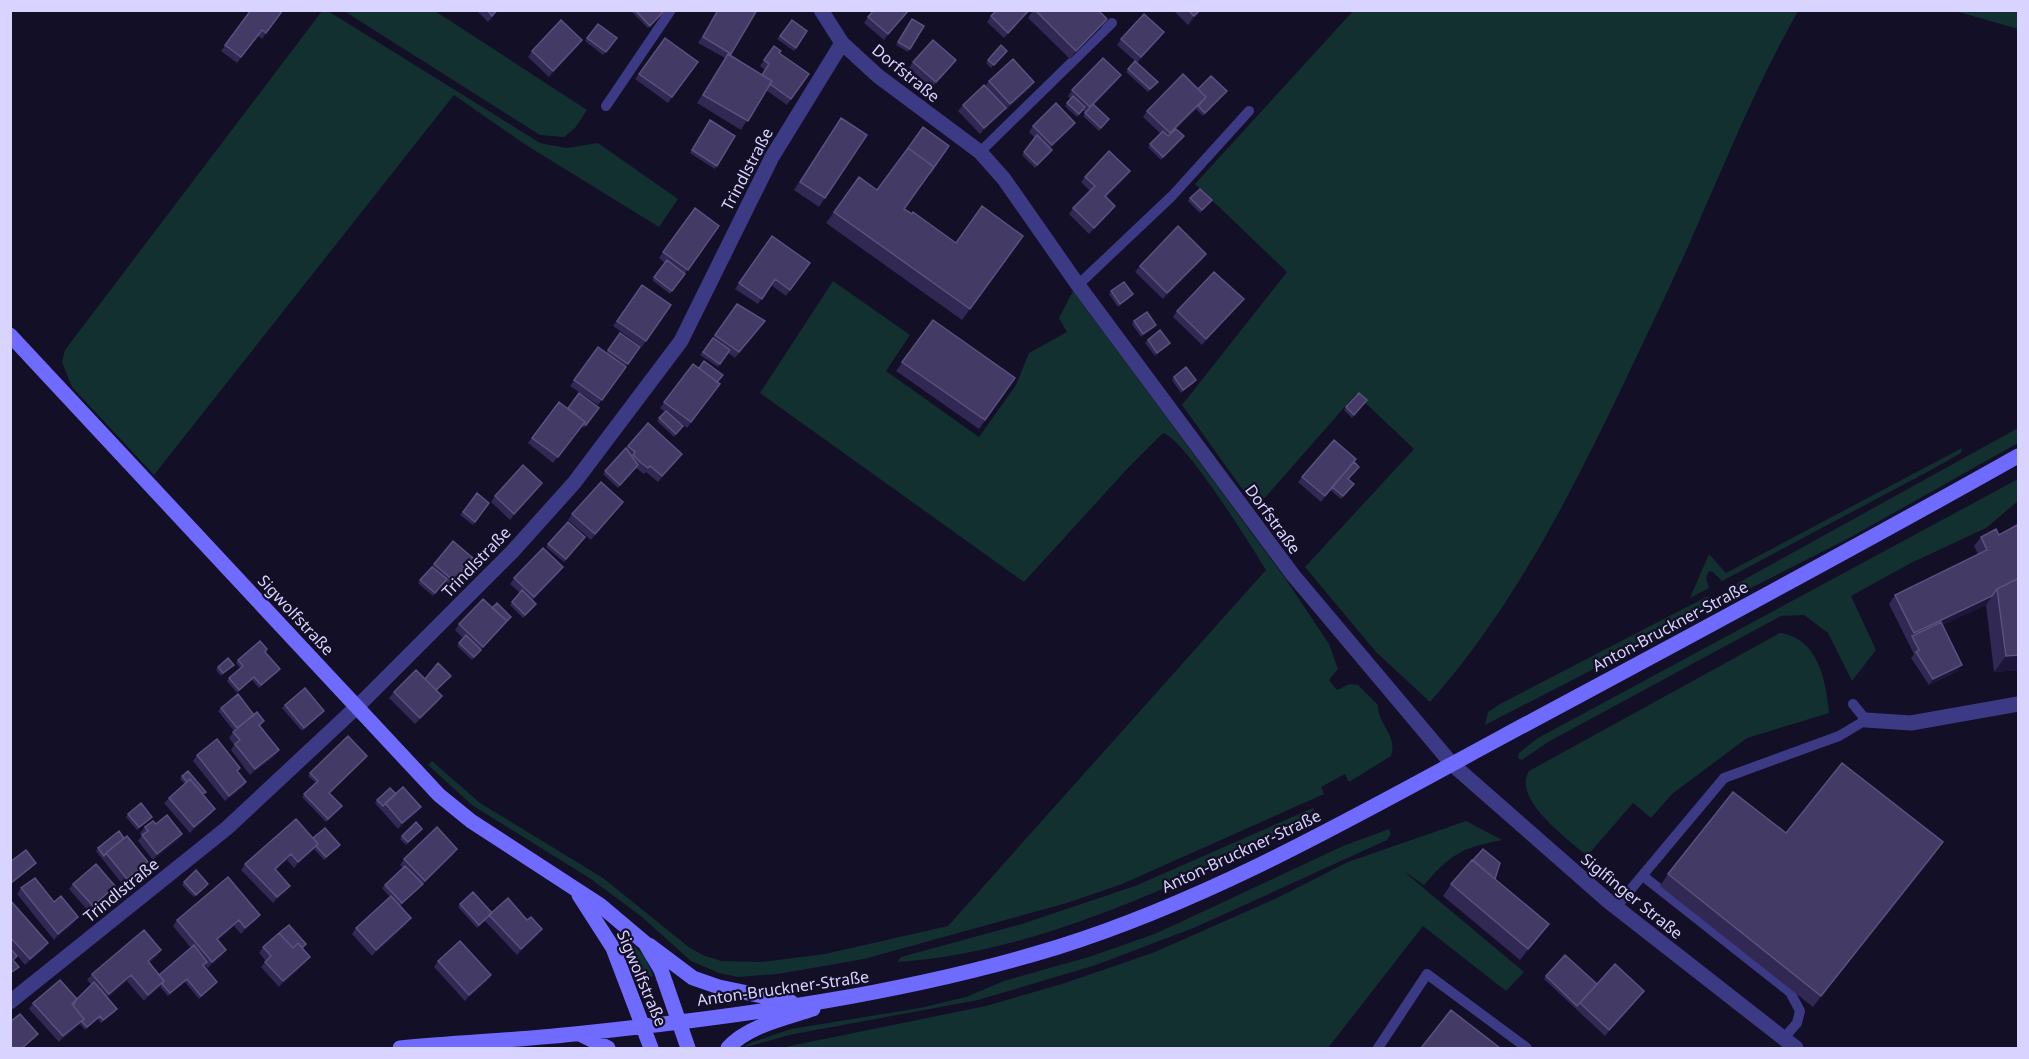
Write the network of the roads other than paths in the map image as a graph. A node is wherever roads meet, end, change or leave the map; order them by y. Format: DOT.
graph roads {
  1 [pos="671,10"];
  2 [pos="822,11"];
  3 [pos="1112,23"];
  4 [pos="842,43"];
  5 [pos="606,106"];
  6 [pos="1250,111"];
  7 [pos="980,152"];
  8 [pos="1078,285"];
  9 [pos="10,335"];
  10 [pos="2019,456"];
  11 [pos="1853,704"];
  12 [pos="2019,704"];
  13 [pos="356,708"];
  14 [pos="1866,720"];
  15 [pos="1452,764"];
  16 [pos="1643,876"];
  17 [pos="578,892"];
  18 [pos="1616,907"];
  19 [pos="645,942"];
  20 [pos="835,1000"];
  21 [pos="10,1002"];
  22 [pos="800,1004"];
  23 [pos="679,1021"];
  24 [pos="642,1026"];
  25 [pos="580,1034"];
  26 [pos="1783,1039"];
  27 [pos="400,1048"];
  28 [pos="608,1048"];
  29 [pos="651,1048"];
  30 [pos="688,1048"];
  31 [pos="728,1048"];
  32 [pos="1378,1048"];
  33 [pos="1527,1048"];
  34 [pos="1796,1048"];
  1 -- 5 [label="lane"];
  2 -- 4 [label="street, Dorfstraße"];
  3 -- 7 [label="lane"];
  4 -- 7 [label="street, Dorfstraße"];
  4 -- 13 [label="street, Trindlstraße"];
  6 -- 8 [label="lane"];
  7 -- 8 [label="street, Dorfstraße"];
  8 -- 15 [label="street, Dorfstraße"];
  9 -- 13 [label="main road, Sigwolfstraße"];
  10 -- 15 [label="main road, Anton-Bruckner-Straße"];
  11 -- 14 [label="lane"];
  12 -- 14 [label="street"];
  13 -- 17 [label="main road, Sigwolfstraße"];
  13 -- 21 [label="street, Trindlstraße"];
  14 -- 16 [label="lane"];
  15 -- 18 [label="street, Siglfinger Straße"];
  15 -- 20 [label="main road, Anton-Bruckner-Straße"];
  16 -- 18 [label="lane"];
  16 -- 26 [label="lane"];
  17 -- 19 [label="main road, Sigwolfstraße"];
  17 -- 24 [label="main road, Sigwolfstraße"];
  18 -- 26 [label="street, Siglfinger Straße"];
  19 -- 22 [label="main road"];
  19 -- 23 [label="main road, Sigwolfstraße"];
  20 -- 22 [label="main road, Anton-Bruckner-Straße"];
  20 -- 31 [label="main road"];
  22 -- 23 [label="main road, Anton-Bruckner-Straße"];
  23 -- 24 [label="main road, Anton-Bruckner-Straße"];
  23 -- 30 [label="main road, Sigwolfstraße"];
  24 -- 25 [label="main road, Anton-Bruckner-Straße"];
  24 -- 29 [label="main road, Sigwolfstraße"];
  25 -- 27 [label="main road, Anton-Bruckner-Straße"];
  25 -- 28 [label="main road"];
  26 -- 34 [label="street, Siglfinger Straße"];
  32 -- 33 [label="lane"];
}
